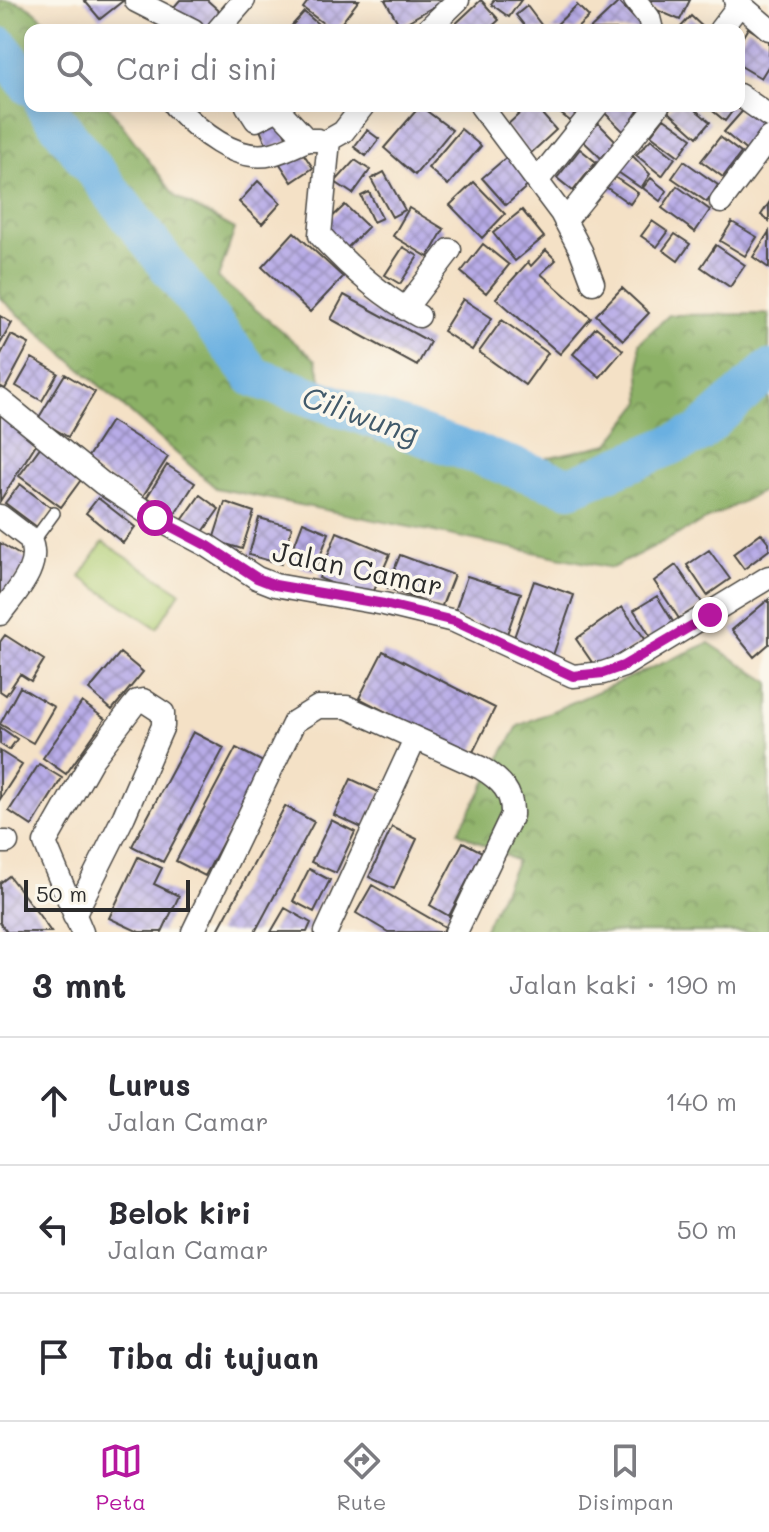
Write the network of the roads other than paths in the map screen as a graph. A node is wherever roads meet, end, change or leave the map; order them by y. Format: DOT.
graph roads {
  1 [pos="244,0"];
  2 [pos="458,0"];
  3 [pos="635,0"];
  4 [pos="136,1"];
  5 [pos="737,2"];
  6 [pos="181,24"];
  7 [pos="223,24"];
  8 [pos="437,24"];
  9 [pos="650,24"];
  10 [pos="724,24"];
  11 [pos="769,29"];
  12 [pos="745,99"];
  13 [pos="181,112"];
  14 [pos="251,112"];
  15 [pos="272,112"];
  16 [pos="282,112"];
  17 [pos="358,112"];
  18 [pos="486,112"];
  19 [pos="592,112"];
  20 [pos="653,112"];
  21 [pos="769,116"];
  22 [pos="769,138"];
  23 [pos="318,140"];
  24 [pos="538,180"];
  25 [pos="721,202"];
  26 [pos="565,221"];
  27 [pos="450,250"];
  28 [pos="593,283"];
  29 [pos="0,400"];
  30 [pos="54,513"];
  31 [pos="0,516"];
  32 [pos="32,543"];
  33 [pos="769,577"];
  34 [pos="0,614"];
  35 [pos="415,739"];
  36 [pos="78,924"];
  37 [pos="193,932"];
  38 [pos="326,932"];
  39 [pos="456,932"];
  1 -- 7 [label="street"];
  2 -- 8 [label="street"];
  3 -- 9 [label="street"];
  4 -- 6 [label="street"];
  5 -- 10 [label="street"];
  5 -- 11 [label="street"];
  12 -- 21 [label="street"];
  13 -- 23 [label="street"];
  14 -- 15 [label="street"];
  16 -- 23 [label="street"];
  17 -- 23 [label="street"];
  18 -- 24 [label="street"];
  19 -- 24 [label="street"];
  20 -- 26 [label="street"];
  22 -- 25 [label="street"];
  23 -- 27 [label="street"];
  24 -- 26 [label="street"];
  26 -- 28 [label="street"];
  29 -- 33 [label="street, Jalan Camar"];
  30 -- 32 [label="lane"];
  31 -- 32 [label="street"];
  32 -- 34 [label="street"];
  35 -- 37 [label="street"];
  35 -- 38 [label="street"];
  35 -- 39 [label="street"];
  36 -- 36 [label="street"];
}
